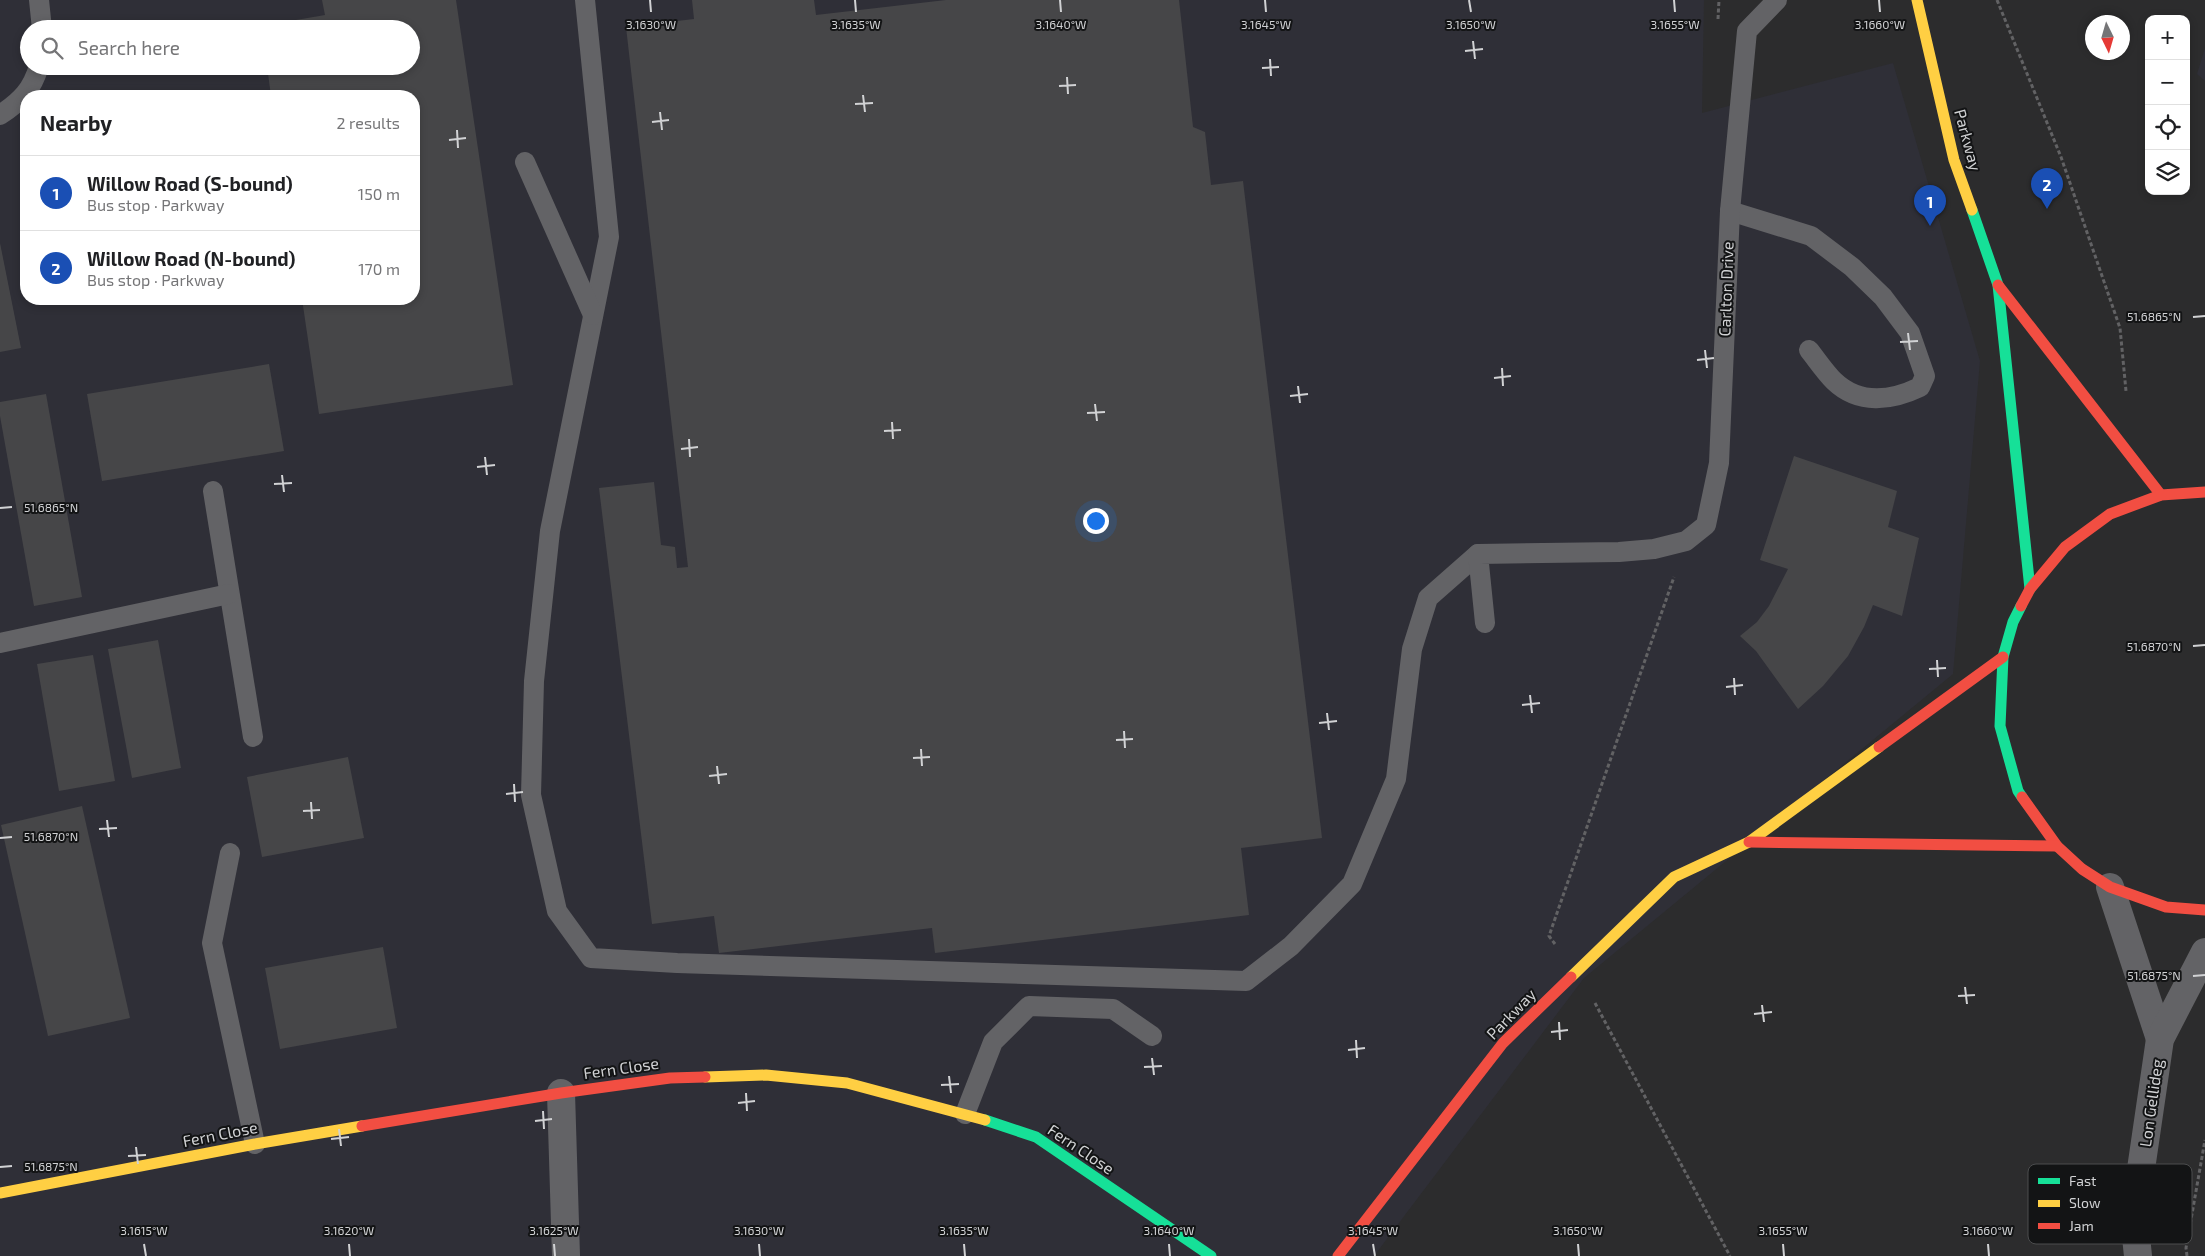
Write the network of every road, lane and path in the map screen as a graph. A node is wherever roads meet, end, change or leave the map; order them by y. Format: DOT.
graph roads {
  1 [pos="39,0"];
  2 [pos="585,0"];
  3 [pos="1777,0"];
  4 [pos="1917,0"];
  5 [pos="1997,0"];
  6 [pos="41,20"];
  7 [pos="36,75"];
  8 [pos="28,90"];
  9 [pos="20,102"];
  10 [pos="0,115"];
  11 [pos="526,162"];
  12 [pos="1730,211"];
  13 [pos="1998,285"];
  14 [pos="593,316"];
  15 [pos="1809,350"];
  16 [pos="2126,397"];
  17 [pos="213,491"];
  18 [pos="2205,492"];
  19 [pos="2161,495"];
  20 [pos="1686,542"];
  21 [pos="1478,554"];
  22 [pos="2030,589"];
  23 [pos="229,594"];
  24 [pos="1486,623"];
  25 [pos="0,643"];
  26 [pos="2003,658"];
  27 [pos="253,737"];
  28 [pos="1749,842"];
  29 [pos="2057,846"];
  30 [pos="230,853"];
  31 [pos="2110,887"];
  32 [pos="2205,910"];
  33 [pos="2205,952"];
  34 [pos="1578,970"];
  35 [pos="1152,1036"];
  36 [pos="2160,1038"];
  37 [pos="561,1093"];
  38 [pos="965,1114"];
  39 [pos="2205,1140"];
  40 [pos="255,1144"];
  41 [pos="2142,1164"];
  42 [pos="0,1193"];
  43 [pos="2192,1214"];
  44 [pos="571,1256"];
  45 [pos="1210,1256"];
  46 [pos="1338,1256"];
  47 [pos="1730,1256"];
  1 -- 6 [label="lane"];
  2 -- 14 [label="lane"];
  3 -- 12 [label="lane, Carlton Drive"];
  4 -- 13 [label="street, Parkway"];
  5 -- 16 [label="path"];
  7 -- 8 [label="lane"];
  9 -- 10 [label="lane"];
  11 -- 14 [label="lane"];
  12 -- 15 [label="lane"];
  12 -- 20 [label="lane, Carlton Drive"];
  13 -- 19 [label="street"];
  13 -- 22 [label="street"];
  14 -- 21 [label="lane"];
  17 -- 23 [label="lane"];
  18 -- 19 [label="street"];
  19 -- 22 [label="street"];
  20 -- 21 [label="lane, Carlton Drive"];
  20 -- 34 [label="path"];
  21 -- 24 [label="lane"];
  22 -- 26 [label="street"];
  23 -- 25 [label="lane"];
  23 -- 27 [label="lane"];
  26 -- 28 [label="street"];
  26 -- 29 [label="street"];
  28 -- 29 [label="street"];
  28 -- 34 [label="street, Parkway"];
  29 -- 31 [label="street"];
  30 -- 40 [label="lane"];
  31 -- 32 [label="street"];
  31 -- 36 [label="street, Lon Gellideg"];
  33 -- 36 [label="street, Lon Gellideg"];
  34 -- 46 [label="street, Parkway"];
  34 -- 47 [label="path"];
  35 -- 38 [label="lane"];
  36 -- 41 [label="street, Lon Gellideg"];
  37 -- 38 [label="street, Fern Close"];
  37 -- 40 [label="street, Fern Close"];
  37 -- 44 [label="street"];
  38 -- 45 [label="street, Fern Close"];
  39 -- 43 [label="path"];
  40 -- 42 [label="street, Fern Close"];
}
